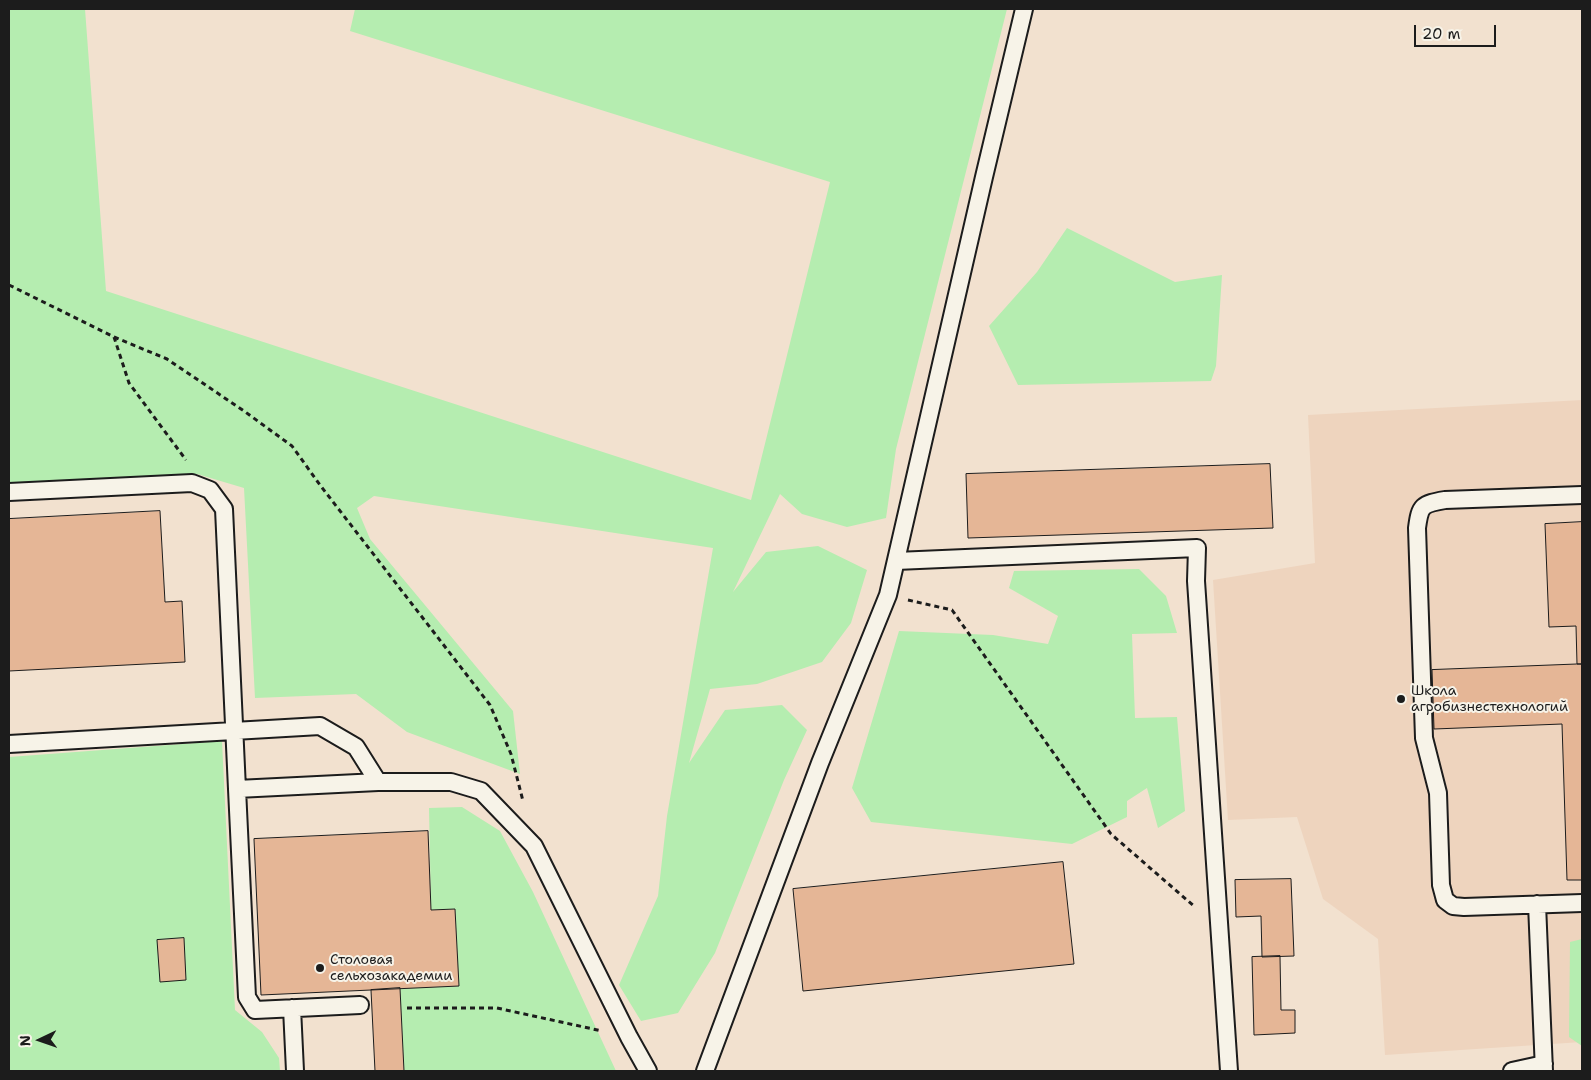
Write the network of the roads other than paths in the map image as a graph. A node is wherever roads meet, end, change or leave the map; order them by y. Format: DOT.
graph roads {
  1 [pos="1024,9"];
  2 [pos="9,492"];
  3 [pos="1582,495"];
  4 [pos="896,561"];
  5 [pos="235,731"];
  6 [pos="9,744"];
  7 [pos="378,782"];
  8 [pos="237,789"];
  9 [pos="1582,903"];
  10 [pos="1537,904"];
  11 [pos="360,1005"];
  12 [pos="292,1008"];
  13 [pos="1544,1068"];
  14 [pos="295,1071"];
  15 [pos="648,1071"];
  16 [pos="705,1071"];
  17 [pos="1229,1071"];
  18 [pos="1512,1071"];
  1 -- 4 [label="lane"];
  2 -- 5 [label="lane"];
  3 -- 10 [label="lane"];
  4 -- 16 [label="lane"];
  4 -- 17 [label="lane"];
  5 -- 6 [label="lane"];
  5 -- 7 [label="lane"];
  5 -- 8 [label="lane"];
  7 -- 8 [label="lane"];
  7 -- 15 [label="lane"];
  8 -- 12 [label="lane"];
  9 -- 10 [label="lane"];
  10 -- 13 [label="lane"];
  11 -- 12 [label="lane"];
  12 -- 14 [label="lane"];
  13 -- 18 [label="lane"];
}
